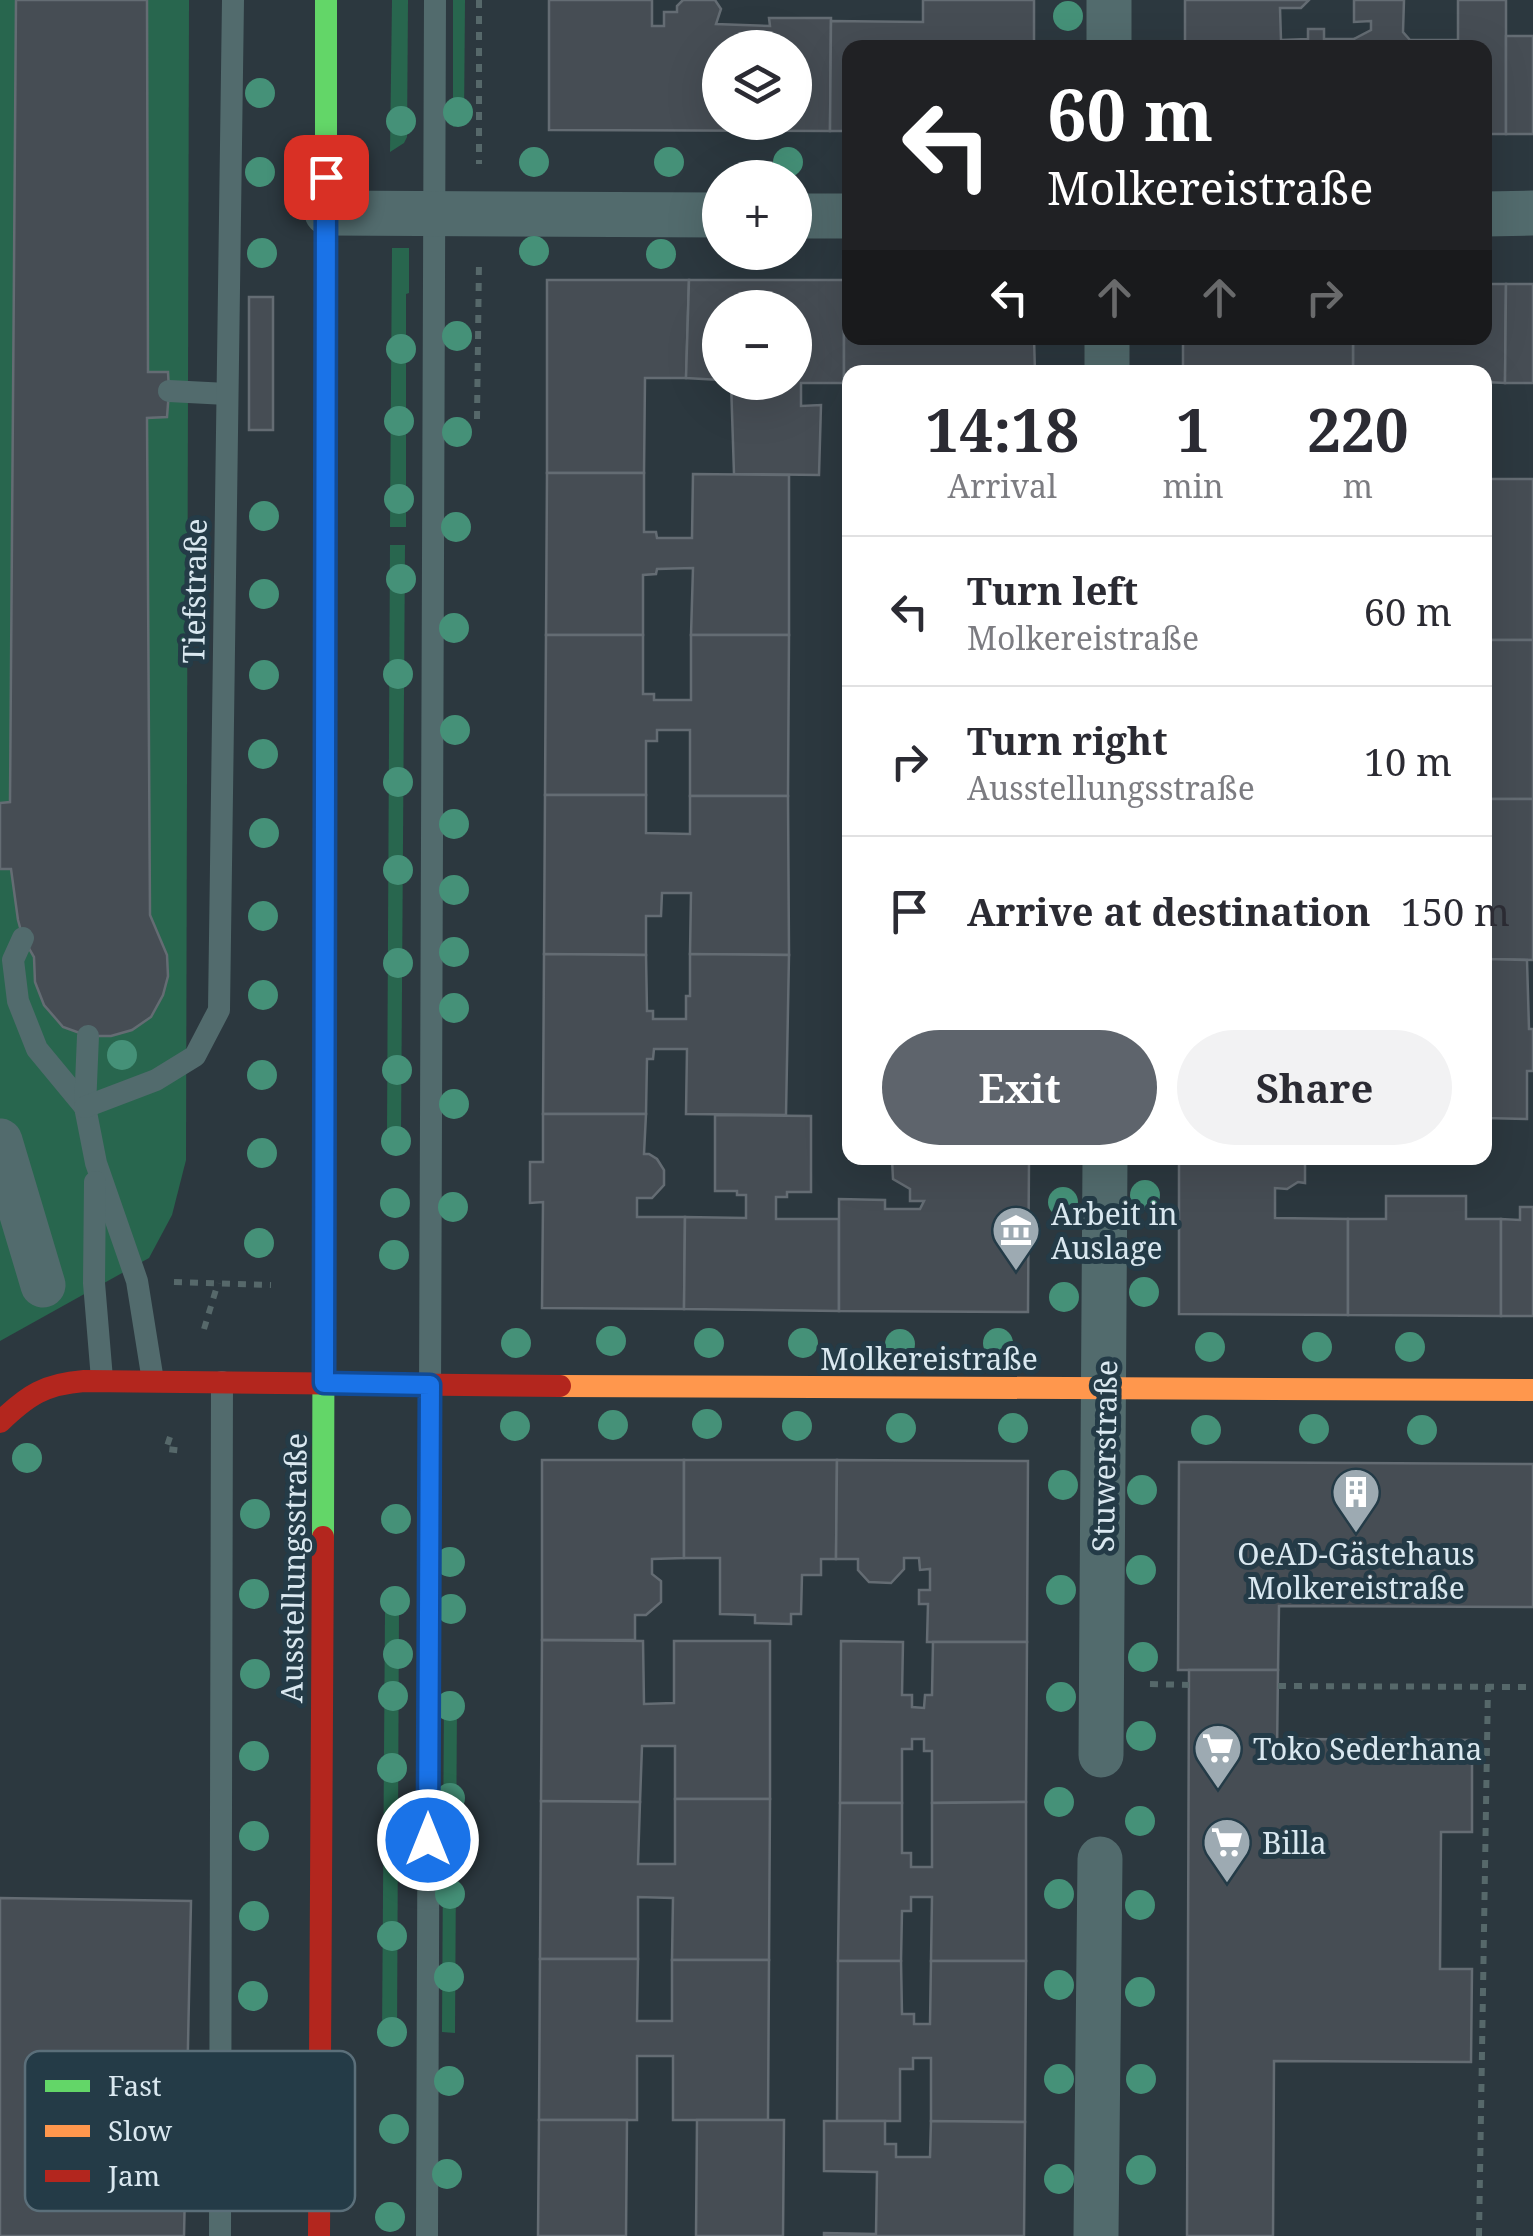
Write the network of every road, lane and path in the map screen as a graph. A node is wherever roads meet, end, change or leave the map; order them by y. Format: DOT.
graph roads {
  1 [pos="233,0"];
  2 [pos="326,0"];
  3 [pos="435,0"];
  4 [pos="1110,0"];
  5 [pos="1110,40"];
  6 [pos="326,213"];
  7 [pos="1533,213"];
  8 [pos="433,214"];
  9 [pos="1492,214"];
  10 [pos="702,215"];
  11 [pos="812,216"];
  12 [pos="842,216"];
  13 [pos="169,392"];
  14 [pos="227,394"];
  15 [pos="23,938"];
  16 [pos="88,1036"];
  17 [pos="85,1107"];
  18 [pos="0,1142"];
  19 [pos="96,1163"];
  20 [pos="1105,1165"];
  21 [pos="10,1206"];
  22 [pos="43,1285"];
  23 [pos="102,1380"];
  24 [pos="153,1381"];
  25 [pos="222,1382"];
  26 [pos="324,1383"];
  27 [pos="430,1385"];
  28 [pos="1105,1390"];
  29 [pos="1533,1390"];
  30 [pos="0,1422"];
  31 [pos="1488,1685"];
  32 [pos="1278,1686"];
  33 [pos="1533,1686"];
  34 [pos="1101,1755"];
  35 [pos="1100,1858"];
  36 [pos="220,2051"];
  37 [pos="319,2051"];
  38 [pos="220,2211"];
  39 [pos="318,2211"];
  40 [pos="220,2236"];
  41 [pos="318,2236"];
  42 [pos="427,2236"];
  43 [pos="1096,2236"];
  44 [pos="1479,2236"];
  1 -- 14 [label="lane, Tiefstraße"];
  2 -- 6 [label="main road, Ausstellungsstraße"];
  3 -- 8 [label="lane"];
  4 -- 5 [label="street"];
  6 -- 8 [label="street"];
  6 -- 26 [label="main road, Ausstellungsstraße"];
  7 -- 9 [label="street"];
  8 -- 10 [label="street"];
  8 -- 27 [label="lane"];
  11 -- 12 [label="street"];
  13 -- 14 [label="lane"];
  14 -- 17 [label="lane, Tiefstraße"];
  15 -- 17 [label="lane"];
  16 -- 17 [label="lane"];
  17 -- 19 [label="lane"];
  18 -- 21 [label="street"];
  19 -- 23 [label="lane"];
  19 -- 24 [label="lane"];
  20 -- 28 [label="street, Stuwerstraße"];
  21 -- 22 [label="street"];
  23 -- 24 [label="main road, Molkereistraße"];
  23 -- 30 [label="main road, Molkereistraße"];
  24 -- 25 [label="main road, Molkereistraße"];
  25 -- 26 [label="main road, Molkereistraße"];
  25 -- 36 [label="lane"];
  26 -- 27 [label="main road, Molkereistraße"];
  26 -- 37 [label="main road, Ausstellungsstraße"];
  27 -- 28 [label="main road, Molkereistraße"];
  27 -- 42 [label="lane"];
  28 -- 29 [label="main road, Molkereistraße"];
  28 -- 34 [label="street, Stuwerstraße"];
  31 -- 32 [label="path"];
  31 -- 33 [label="path"];
  31 -- 44 [label="path"];
  35 -- 43 [label="street"];
  38 -- 40 [label="lane"];
  39 -- 41 [label="main road, Ausstellungsstraße"];
}
